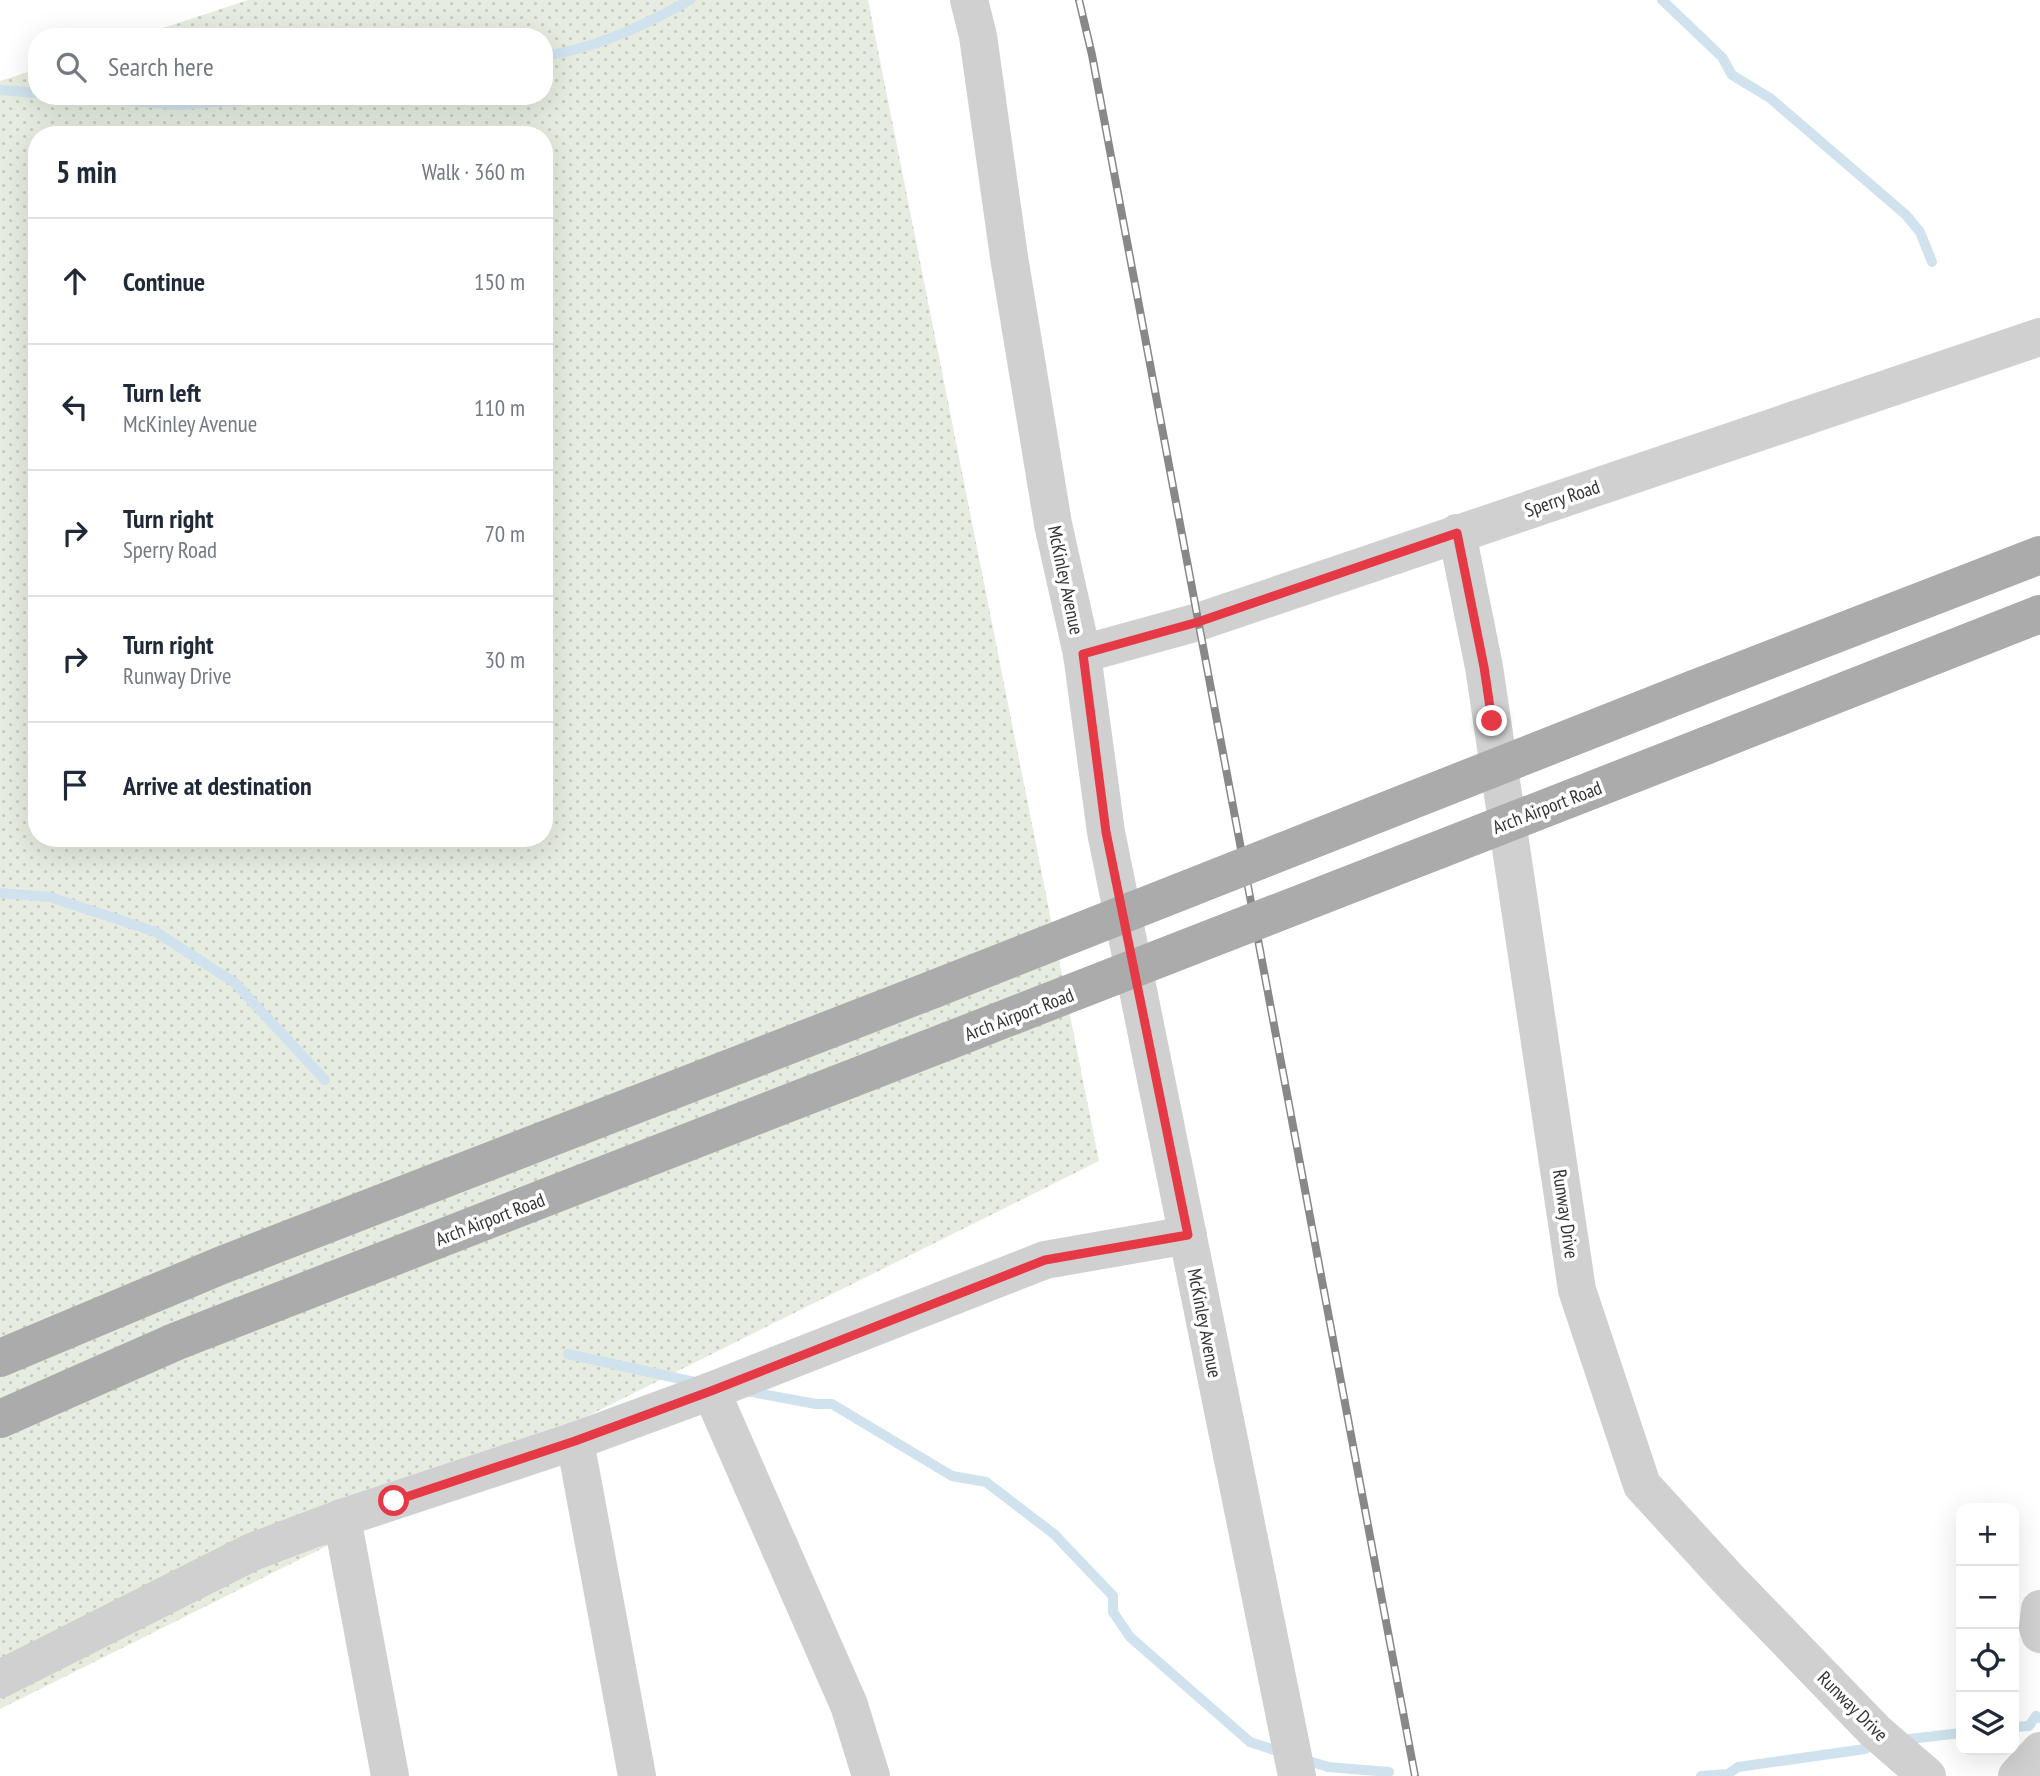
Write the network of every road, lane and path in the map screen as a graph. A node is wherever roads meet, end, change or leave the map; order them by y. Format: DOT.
graph roads {
  1 [pos="969,0"];
  2 [pos="2040,337"];
  3 [pos="1457,533"];
  4 [pos="2040,555"];
  5 [pos="2040,614"];
  6 [pos="1083,654"];
  7 [pos="1188,1235"];
  8 [pos="0,1357"];
  9 [pos="711,1391"];
  10 [pos="0,1419"];
  11 [pos="575,1441"];
  12 [pos="342,1518"];
  13 [pos="2040,1609"];
  14 [pos="2040,1633"];
  15 [pos="0,1679"];
  16 [pos="2040,1751"];
  17 [pos="390,1776"];
  18 [pos="637,1776"];
  19 [pos="872,1776"];
  20 [pos="1297,1776"];
  21 [pos="1927,1776"];
  22 [pos="2017,1776"];
  1 -- 6 [label="street, McKinley Avenue"];
  2 -- 3 [label="street, Sperry Road"];
  3 -- 6 [label="street, Sperry Road"];
  3 -- 21 [label="street, Runway Drive"];
  4 -- 8 [label="main road, bridge"];
  5 -- 10 [label="main road, Arch Airport Road, bridge"];
  6 -- 7 [label="street, McKinley Avenue"];
  7 -- 9 [label="street"];
  7 -- 20 [label="street, McKinley Avenue"];
  9 -- 11 [label="street"];
  9 -- 19 [label="street"];
  11 -- 12 [label="street"];
  11 -- 18 [label="street"];
  12 -- 15 [label="street"];
  12 -- 17 [label="street"];
  13 -- 14 [label="street"];
  16 -- 22 [label="street"];
}
